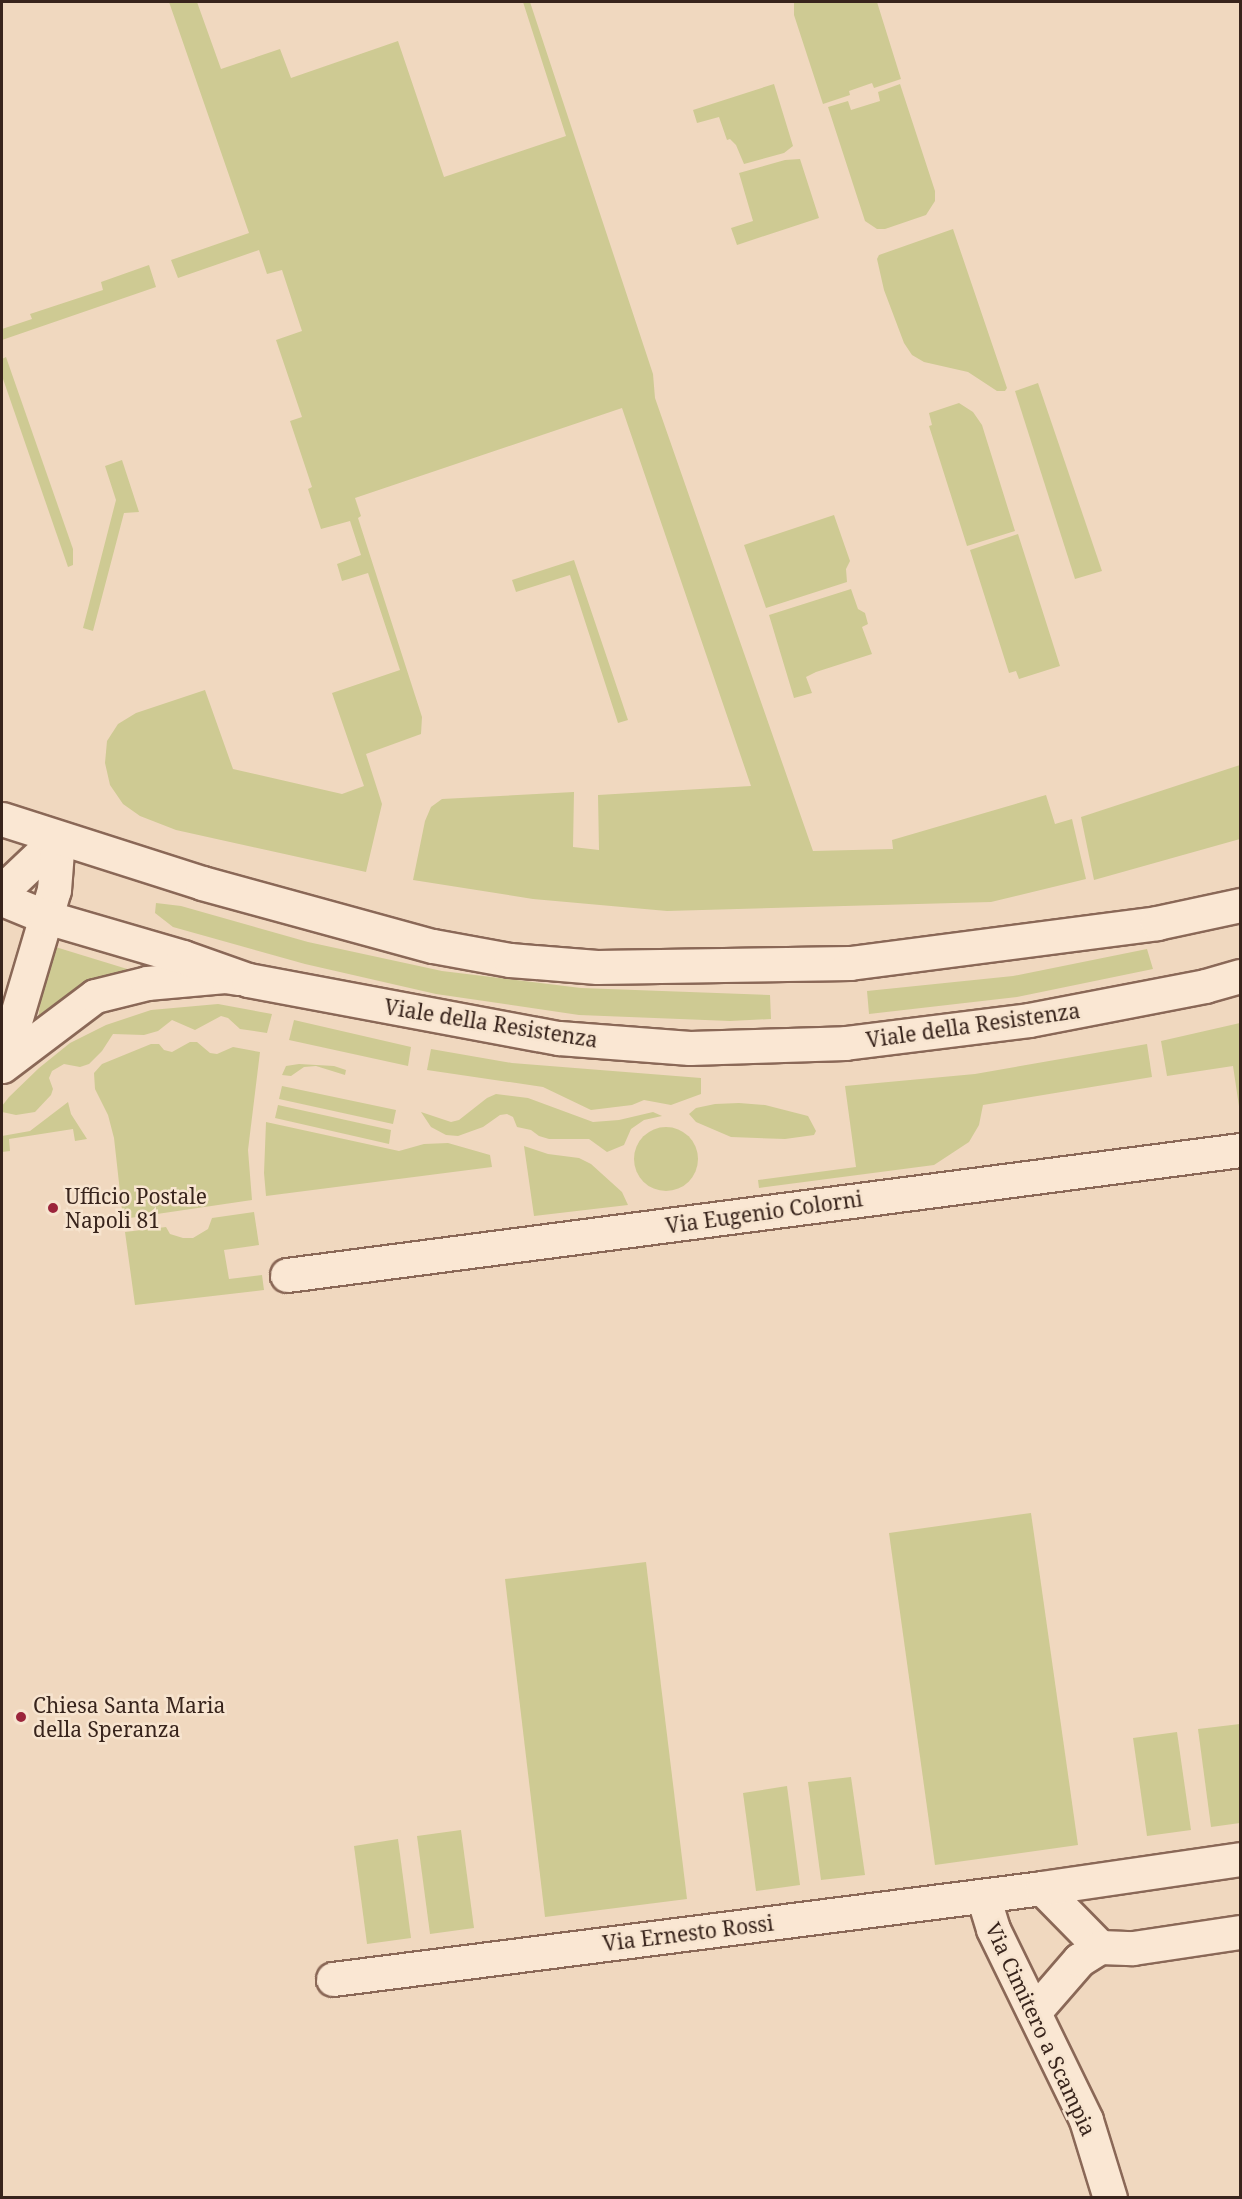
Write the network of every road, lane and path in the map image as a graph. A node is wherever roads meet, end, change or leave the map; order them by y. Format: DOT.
graph roads {
  1 [pos="2,819"];
  2 [pos="58,837"];
  3 [pos="2,891"];
  4 [pos="2,899"];
  5 [pos="1240,905"];
  6 [pos="46,917"];
  7 [pos="1240,976"];
  8 [pos="248,980"];
  9 [pos="2,1065"];
  10 [pos="1240,1150"];
  11 [pos="287,1275"];
  12 [pos="1240,1859"];
  13 [pos="1042,1888"];
  14 [pos="983,1896"];
  15 [pos="1240,1932"];
  16 [pos="1100,1947"];
  17 [pos="333,1979"];
  18 [pos="1034,2012"];
  19 [pos="1110,2198"];
  1 -- 2 [label="street"];
  2 -- 3 [label="street"];
  2 -- 5 [label="street"];
  2 -- 6 [label="street"];
  4 -- 6 [label="street, Viale della Resistenza"];
  6 -- 8 [label="street, Viale della Resistenza"];
  6 -- 9 [label="street"];
  7 -- 8 [label="street, Viale della Resistenza"];
  8 -- 9 [label="street"];
  10 -- 11 [label="street, Via Eugenio Colorni"];
  12 -- 13 [label="street, Via Ernesto Rossi"];
  13 -- 14 [label="street, Via Ernesto Rossi"];
  13 -- 16 [label="street"];
  14 -- 17 [label="street, Via Ernesto Rossi"];
  14 -- 18 [label="street, Via Cimitero a Scampia"];
  15 -- 16 [label="street"];
  16 -- 18 [label="street"];
  18 -- 19 [label="street, Via Cimitero a Scampia"];
}
